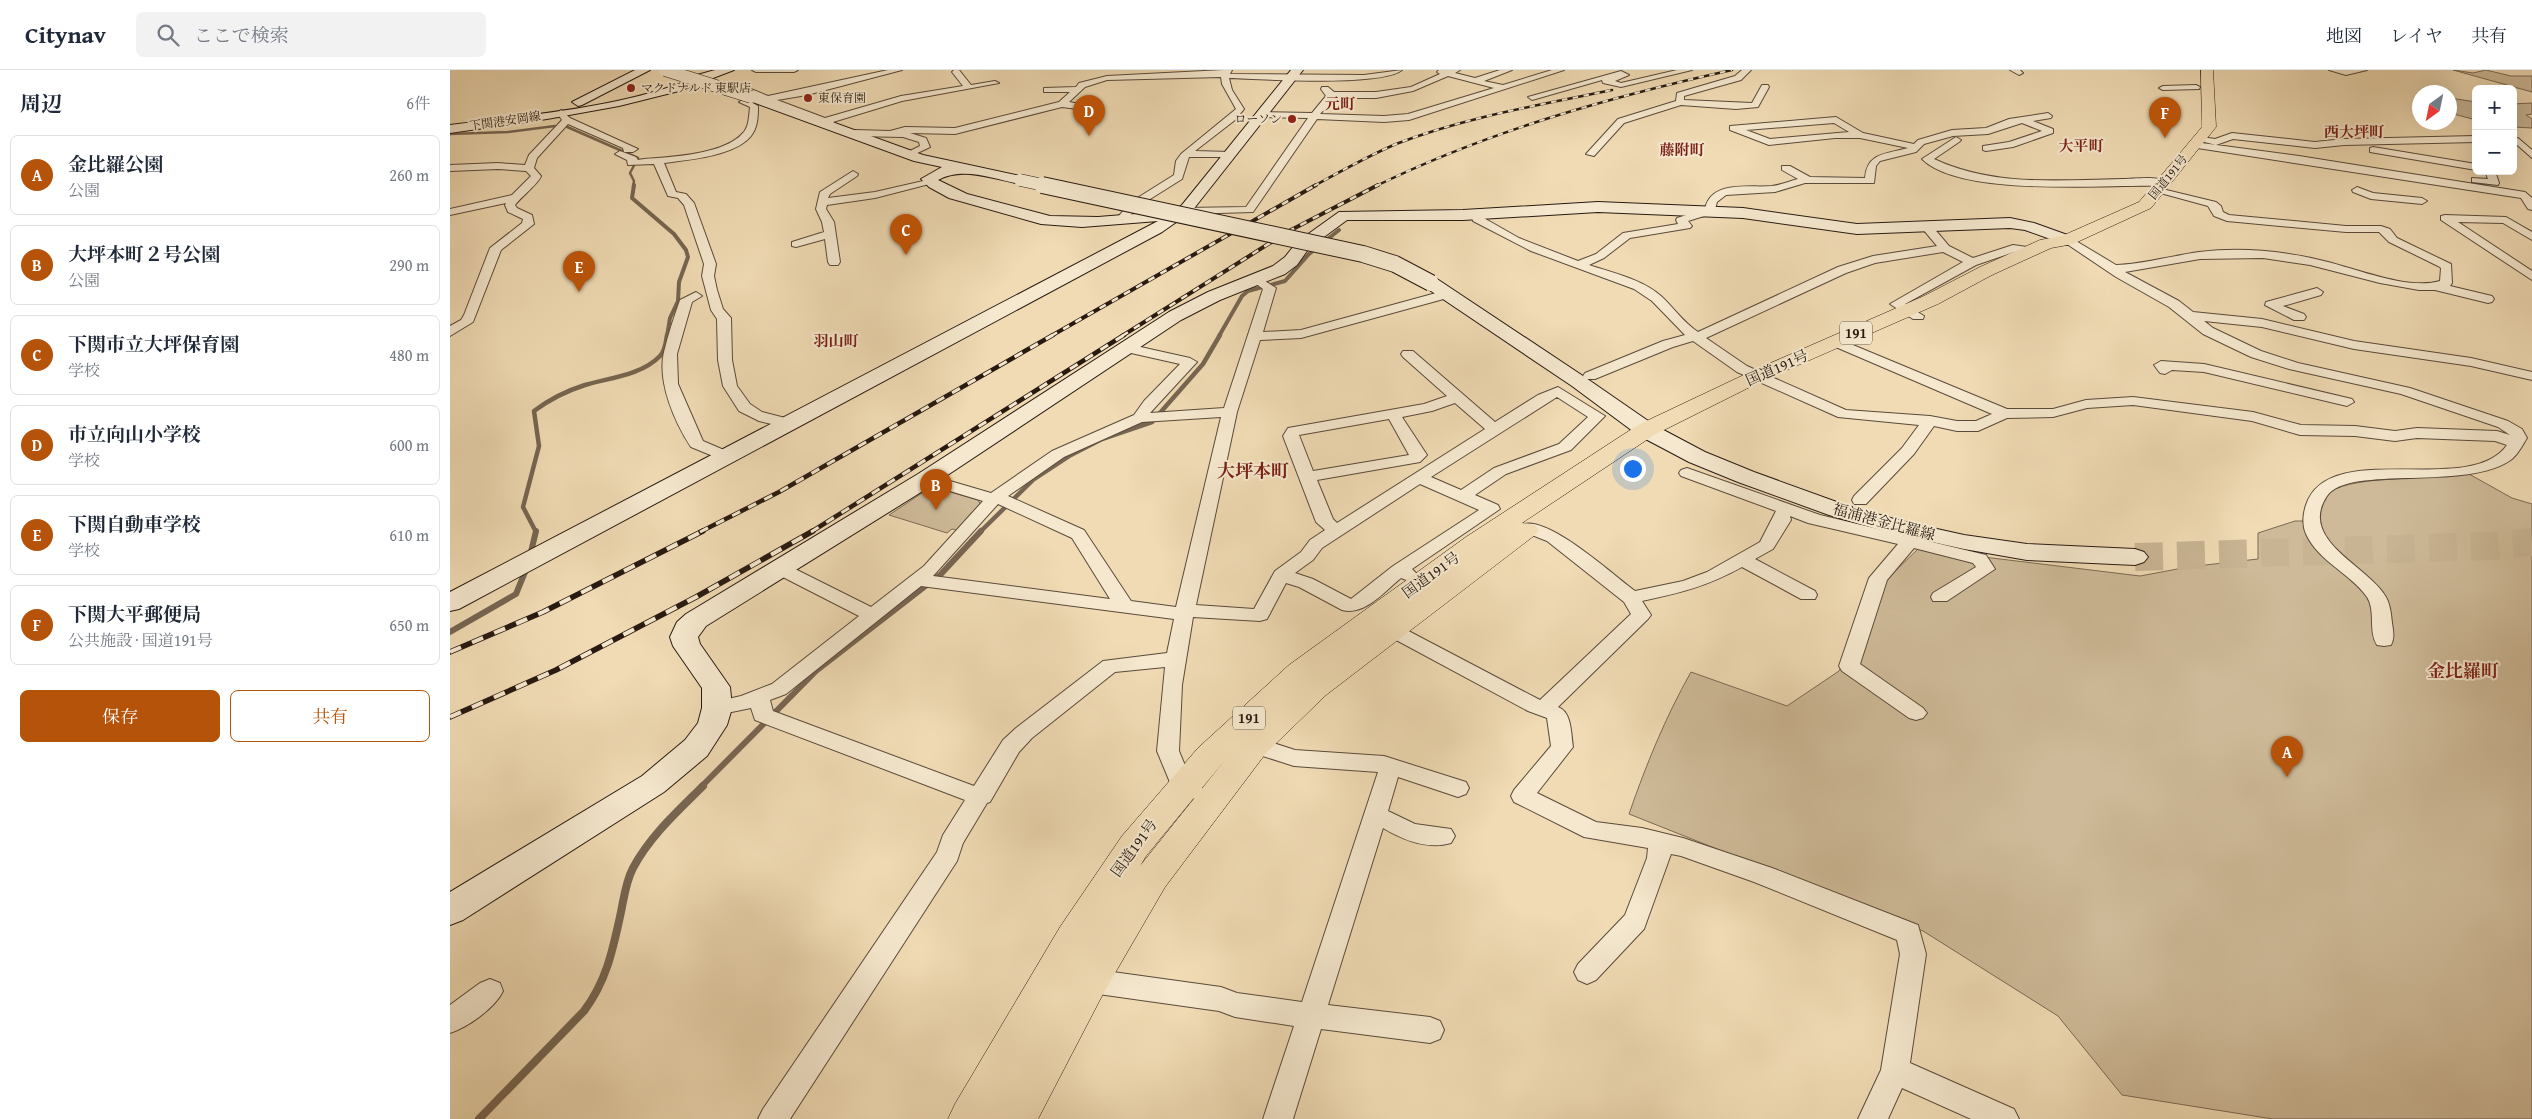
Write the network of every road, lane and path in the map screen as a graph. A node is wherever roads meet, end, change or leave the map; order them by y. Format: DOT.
graph roads {
  1 [pos="644,70"];
  2 [pos="651,70"];
  3 [pos="664,70"];
  4 [pos="728,70"];
  5 [pos="756,70"];
  6 [pos="794,70"];
  7 [pos="898,70"];
  8 [pos="1103,70"];
  9 [pos="1398,70"];
  10 [pos="1435,70"];
  11 [pos="1508,70"];
  12 [pos="1688,70"];
  13 [pos="1747,70"];
  14 [pos="2207,70"];
  15 [pos="2333,70"];
  16 [pos="2363,70"];
  17 [pos="1562,71"];
  18 [pos="1628,71"];
  19 [pos="956,72"];
  20 [pos="1452,72"];
  21 [pos="1226,73"];
  22 [pos="1294,73"];
  23 [pos="1335,76"];
  24 [pos="1364,77"];
  25 [pos="691,78"];
  26 [pos="1110,78"];
  27 [pos="1474,80"];
  28 [pos="995,83"];
  29 [pos="1765,86"];
  30 [pos="779,87"];
  31 [pos="2196,87"];
  32 [pos="969,88"];
  33 [pos="1504,88"];
  34 [pos="2163,88"];
  35 [pos="1078,89"];
  36 [pos="1047,90"];
  37 [pos="1333,95"];
  38 [pos="1368,95"];
  39 [pos="751,96"];
  40 [pos="1532,97"];
  41 [pos="771,98"];
  42 [pos="1680,102"];
  43 [pos="1062,104"];
  44 [pos="1099,110"];
  45 [pos="1239,112"];
  46 [pos="1264,113"];
  47 [pos="1317,115"];
  48 [pos="2048,116"];
  49 [pos="564,117"];
  50 [pos="1394,118"];
  51 [pos="2022,120"];
  52 [pos="826,121"];
  53 [pos="839,127"];
  54 [pos="1388,128"];
  55 [pos="450,129"];
  56 [pos="855,133"];
  57 [pos="894,133"];
  58 [pos="1860,135"];
  59 [pos="1943,136"];
  60 [pos="2472,139"];
  61 [pos="2517,141"];
  62 [pos="1965,142"];
  63 [pos="2196,142"];
  64 [pos="2395,142"];
  65 [pos="2517,142"];
  66 [pos="2532,143"];
  67 [pos="2337,144"];
  68 [pos="1915,147"];
  69 [pos="1986,148"];
  70 [pos="2444,151"];
  71 [pos="624,152"];
  72 [pos="905,152"];
  73 [pos="2385,152"];
  74 [pos="1186,154"];
  75 [pos="1591,154"];
  76 [pos="2013,154"];
  77 [pos="1230,155"];
  78 [pos="2532,155"];
  79 [pos="658,159"];
  80 [pos="2472,166"];
  81 [pos="450,168"];
  82 [pos="529,168"];
  83 [pos="1786,168"];
  84 [pos="970,169"];
  85 [pos="853,174"];
  86 [pos="2491,175"];
  87 [pos="1808,180"];
  88 [pos="930,181"];
  89 [pos="2160,187"];
  90 [pos="2357,190"];
  91 [pos="2528,195"];
  92 [pos="514,198"];
  93 [pos="2407,200"];
  94 [pos="2422,201"];
  95 [pos="822,202"];
  96 [pos="1710,211"];
  97 [pos="2527,211"];
  98 [pos="450,212"];
  99 [pos="1182,213"];
  100 [pos="1476,214"];
  101 [pos="2438,215"];
  102 [pos="1122,218"];
  103 [pos="2506,220"];
  104 [pos="1928,228"];
  105 [pos="829,234"];
  106 [pos="2532,237"];
  107 [pos="2067,240"];
  108 [pos="796,244"];
  109 [pos="1945,248"];
  110 [pos="2023,249"];
  111 [pos="834,262"];
  112 [pos="1972,262"];
  113 [pos="1579,265"];
  114 [pos="2114,269"];
  115 [pos="2532,276"];
  116 [pos="1263,284"];
  117 [pos="2439,287"];
  118 [pos="2317,292"];
  119 [pos="1448,294"];
  120 [pos="696,296"];
  121 [pos="2488,300"];
  122 [pos="1913,313"];
  123 [pos="2189,316"];
  124 [pos="2299,317"];
  125 [pos="450,332"];
  126 [pos="1253,336"];
  127 [pos="1696,337"];
  128 [pos="1843,345"];
  129 [pos="1127,348"];
  130 [pos="1408,354"];
  131 [pos="2263,356"];
  132 [pos="2165,370"];
  133 [pos="1590,376"];
  134 [pos="2532,376"];
  135 [pos="2249,379"];
  136 [pos="1765,380"];
  137 [pos="1457,391"];
  138 [pos="2347,402"];
  139 [pos="2455,408"];
  140 [pos="1230,412"];
  141 [pos="1393,414"];
  142 [pos="2005,414"];
  143 [pos="1144,418"];
  144 [pos="1930,421"];
  145 [pos="788,423"];
  146 [pos="1500,425"];
  147 [pos="1654,435"];
  148 [pos="2497,436"];
  149 [pos="2522,436"];
  150 [pos="725,456"];
  151 [pos="1307,476"];
  152 [pos="1418,477"];
  153 [pos="926,479"];
  154 [pos="1710,487"];
  155 [pos="1761,494"];
  156 [pos="1464,495"];
  157 [pos="1860,500"];
  158 [pos="1005,501"];
  159 [pos="1786,513"];
  160 [pos="1530,528"];
  161 [pos="1337,531"];
  162 [pos="1907,543"];
  163 [pos="2135,557"];
  164 [pos="1741,558"];
  165 [pos="781,569"];
  166 [pos="1281,575"];
  167 [pos="1410,576"];
  168 [pos="926,581"];
  169 [pos="1808,595"];
  170 [pos="1940,597"];
  171 [pos="1631,598"];
  172 [pos="450,603"];
  173 [pos="1124,607"];
  174 [pos="1185,612"];
  175 [pos="872,615"];
  176 [pos="1392,630"];
  177 [pos="2384,640"];
  178 [pos="1176,659"];
  179 [pos="718,708"];
  180 [pos="1544,709"];
  181 [pos="768,711"];
  182 [pos="1916,713"];
  183 [pos="1255,745"];
  184 [pos="1390,768"];
  185 [pos="1182,786"];
  186 [pos="1458,788"];
  187 [pos="982,796"];
  188 [pos="1212,798"];
  189 [pos="1374,816"];
  190 [pos="1443,836"];
  191 [pos="1660,841"];
  192 [pos="450,910"];
  193 [pos="1587,972"];
  194 [pos="1051,977"];
  195 [pos="1090,980"];
  196 [pos="490,991"];
  197 [pos="1313,1015"];
  198 [pos="450,1021"];
  199 [pos="1430,1030"];
  200 [pos="1895,1071"];
  201 [pos="773,1119"];
  202 [pos="970,1119"];
  203 [pos="1015,1119"];
  204 [pos="1278,1119"];
  205 [pos="1873,1119"];
  206 [pos="2004,1119"];
  1 -- 49 [label="street"];
  2 -- 25 [label="street"];
  3 -- 39 [label="street, 福浦港金比羅線, bridge"];
  4 -- 25 [label="street"];
  5 -- 6 [label="street"];
  7 -- 41 [label="street"];
  8 -- 26 [label="street"];
  9 -- 24 [label="street"];
  10 -- 20 [label="street"];
  11 -- 27 [label="street"];
  12 -- 18 [label="street"];
  13 -- 42 [label="street"];
  14 -- 63 [label="highway, 国道191号 / 191"];
  15 -- 16 [label="street"];
  17 -- 33 [label="street"];
  18 -- 40 [label="street"];
  19 -- 32 [label="street"];
  20 -- 27 [label="street"];
  20 -- 38 [label="street"];
  21 -- 22 [label="street"];
  21 -- 26 [label="street"];
  21 -- 45 [label="street"];
  22 -- 23 [label="street"];
  22 -- 46 [label="street"];
  23 -- 24 [label="street"];
  23 -- 37 [label="street"];
  24 -- 38 [label="street"];
  25 -- 39 [label="street"];
  25 -- 49 [label="street, 下関港安岡線"];
  26 -- 35 [label="street"];
  27 -- 33 [label="street"];
  28 -- 32 [label="street"];
  29 -- 42 [label="street"];
  30 -- 39 [label="street"];
  31 -- 34 [label="street"];
  32 -- 52 [label="street"];
  33 -- 50 [label="street"];
  35 -- 36 [label="street"];
  35 -- 43 [label="street"];
  37 -- 38 [label="street"];
  37 -- 47 [label="street"];
  39 -- 41 [label="street"];
  39 -- 53 [label="street, 福浦港金比羅線"];
  39 -- 79 [label="street"];
  41 -- 52 [label="street"];
  42 -- 75 [label="street"];
  43 -- 44 [label="street"];
  43 -- 57 [label="street"];
  45 -- 46 [label="street"];
  45 -- 74 [label="street"];
  46 -- 47 [label="street"];
  46 -- 77 [label="street"];
  47 -- 50 [label="street"];
  47 -- 99 [label="street"];
  48 -- 51 [label="street"];
  49 -- 55 [label="street, 下関港安岡線"];
  49 -- 71 [label="street"];
  49 -- 82 [label="street"];
  50 -- 54 [label="street"];
  51 -- 59 [label="street"];
  51 -- 69 [label="street"];
  52 -- 53 [label="street"];
  53 -- 56 [label="street, 福浦港金比羅線"];
  56 -- 57 [label="street"];
  56 -- 72 [label="street, 福浦港金比羅線"];
  57 -- 72 [label="street"];
  58 -- 58 [label="street"];
  58 -- 68 [label="street"];
  59 -- 62 [label="street"];
  59 -- 68 [label="street"];
  60 -- 64 [label="street"];
  61 -- 66 [label="street"];
  62 -- 69 [label="street"];
  62 -- 89 [label="street"];
  63 -- 67 [label="street"];
  63 -- 89 [label="highway, 国道191号 / 191"];
  63 -- 91 [label="street"];
  64 -- 67 [label="street"];
  64 -- 70 [label="street"];
  65 -- 78 [label="street"];
  67 -- 73 [label="street"];
  68 -- 87 [label="street"];
  69 -- 76 [label="street"];
  71 -- 79 [label="street"];
  72 -- 84 [label="street, 福浦港金比羅線"];
  72 -- 88 [label="street"];
  73 -- 80 [label="street"];
  73 -- 86 [label="street"];
  74 -- 77 [label="street"];
  74 -- 102 [label="street"];
  77 -- 99 [label="street"];
  79 -- 145 [label="street"];
  81 -- 82 [label="street"];
  82 -- 92 [label="street"];
  83 -- 87 [label="street"];
  84 -- 88 [label="street"];
  84 -- 119 [label="street, 福浦港金比羅線, bridge"];
  85 -- 95 [label="street"];
  87 -- 96 [label="street"];
  88 -- 95 [label="street"];
  88 -- 102 [label="street"];
  89 -- 107 [label="highway, 国道191号 / 191"];
  89 -- 117 [label="street"];
  90 -- 93 [label="street"];
  91 -- 97 [label="street"];
  92 -- 98 [label="street"];
  92 -- 125 [label="street"];
  93 -- 94 [label="street"];
  93 -- 101 [label="street"];
  95 -- 105 [label="street"];
  96 -- 100 [label="street"];
  96 -- 104 [label="street"];
  96 -- 113 [label="street"];
  97 -- 103 [label="street"];
  99 -- 102 [label="street"];
  99 -- 145 [label="street"];
  100 -- 113 [label="street"];
  100 -- 116 [label="street"];
  101 -- 103 [label="street"];
  101 -- 115 [label="street"];
  103 -- 106 [label="street"];
  104 -- 107 [label="street"];
  104 -- 109 [label="street"];
  105 -- 108 [label="street"];
  105 -- 111 [label="street"];
  107 -- 114 [label="street"];
  107 -- 122 [label="highway, 国道191号 / 191"];
  109 -- 112 [label="street"];
  109 -- 127 [label="street"];
  110 -- 112 [label="street"];
  112 -- 122 [label="street"];
  113 -- 127 [label="street"];
  114 -- 117 [label="street"];
  114 -- 123 [label="street"];
  116 -- 126 [label="street"];
  116 -- 129 [label="street"];
  117 -- 121 [label="street"];
  118 -- 124 [label="street"];
  119 -- 126 [label="street"];
  119 -- 147 [label="street, 福浦港金比羅線"];
  120 -- 150 [label="street"];
  122 -- 128 [label="highway, 国道191号 / 191"];
  123 -- 131 [label="street"];
  123 -- 134 [label="street"];
  126 -- 140 [label="street"];
  127 -- 133 [label="street"];
  127 -- 136 [label="street"];
  128 -- 136 [label="highway, 国道191号 / 191"];
  128 -- 142 [label="street"];
  129 -- 143 [label="street"];
  129 -- 153 [label="street"];
  130 -- 137 [label="street"];
  131 -- 135 [label="street"];
  131 -- 139 [label="street"];
  132 -- 135 [label="street"];
  135 -- 138 [label="street"];
  136 -- 144 [label="street"];
  136 -- 147 [label="highway, 国道191号 / 191"];
  137 -- 141 [label="street"];
  137 -- 146 [label="street"];
  139 -- 148 [label="street"];
  139 -- 149 [label="street"];
  140 -- 143 [label="street"];
  140 -- 174 [label="street"];
  141 -- 151 [label="street"];
  141 -- 151 [label="street"];
  142 -- 144 [label="street"];
  142 -- 148 [label="street"];
  143 -- 158 [label="street"];
  144 -- 157 [label="street"];
  145 -- 150 [label="street"];
  146 -- 152 [label="street"];
  146 -- 156 [label="street"];
  147 -- 155 [label="street, 福浦港金比羅線"];
  147 -- 160 [label="highway, 国道191号 / 191"];
  147 -- 167 [label="highway, 国道191号 / 191"];
  148 -- 149 [label="street"];
  149 -- 177 [label="street"];
  150 -- 172 [label="street"];
  151 -- 161 [label="street"];
  152 -- 156 [label="street"];
  152 -- 161 [label="street"];
  153 -- 158 [label="street"];
  153 -- 165 [label="street"];
  154 -- 155 [label="street"];
  154 -- 155 [label="street"];
  154 -- 159 [label="street"];
  155 -- 159 [label="street"];
  155 -- 163 [label="street, 福浦港金比羅線"];
  156 -- 167 [label="street"];
  158 -- 168 [label="street"];
  158 -- 173 [label="street"];
  159 -- 162 [label="street"];
  159 -- 164 [label="street"];
  160 -- 171 [label="street"];
  160 -- 176 [label="highway, 国道191号 / 191"];
  161 -- 166 [label="street"];
  162 -- 170 [label="street"];
  162 -- 182 [label="street"];
  164 -- 169 [label="street"];
  164 -- 171 [label="street"];
  165 -- 175 [label="street"];
  165 -- 179 [label="street"];
  166 -- 167 [label="street"];
  166 -- 174 [label="street"];
  167 -- 185 [label="highway, 国道191号 / 191"];
  168 -- 173 [label="street"];
  168 -- 175 [label="street"];
  171 -- 180 [label="street"];
  173 -- 174 [label="street"];
  174 -- 178 [label="street"];
  175 -- 181 [label="street"];
  176 -- 180 [label="street"];
  176 -- 183 [label="highway, 国道191号 / 191"];
  178 -- 185 [label="street"];
  178 -- 187 [label="street"];
  179 -- 181 [label="street"];
  179 -- 192 [label="street"];
  180 -- 191 [label="street"];
  181 -- 187 [label="street"];
  183 -- 184 [label="street"];
  183 -- 188 [label="highway, 国道191号 / 191"];
  184 -- 186 [label="street"];
  184 -- 189 [label="street"];
  185 -- 188 [label="street"];
  185 -- 194 [label="highway, 国道191号 / 191"];
  187 -- 201 [label="street"];
  188 -- 195 [label="highway, 国道191号 / 191"];
  189 -- 190 [label="street"];
  189 -- 197 [label="street"];
  191 -- 193 [label="street"];
  191 -- 200 [label="street"];
  194 -- 195 [label="street"];
  194 -- 202 [label="highway, 国道191号 / 191"];
  195 -- 197 [label="street"];
  195 -- 203 [label="highway, 国道191号 / 191"];
  196 -- 198 [label="street"];
  197 -- 199 [label="street"];
  197 -- 204 [label="street"];
  200 -- 205 [label="street"];
  200 -- 206 [label="street"];
}
